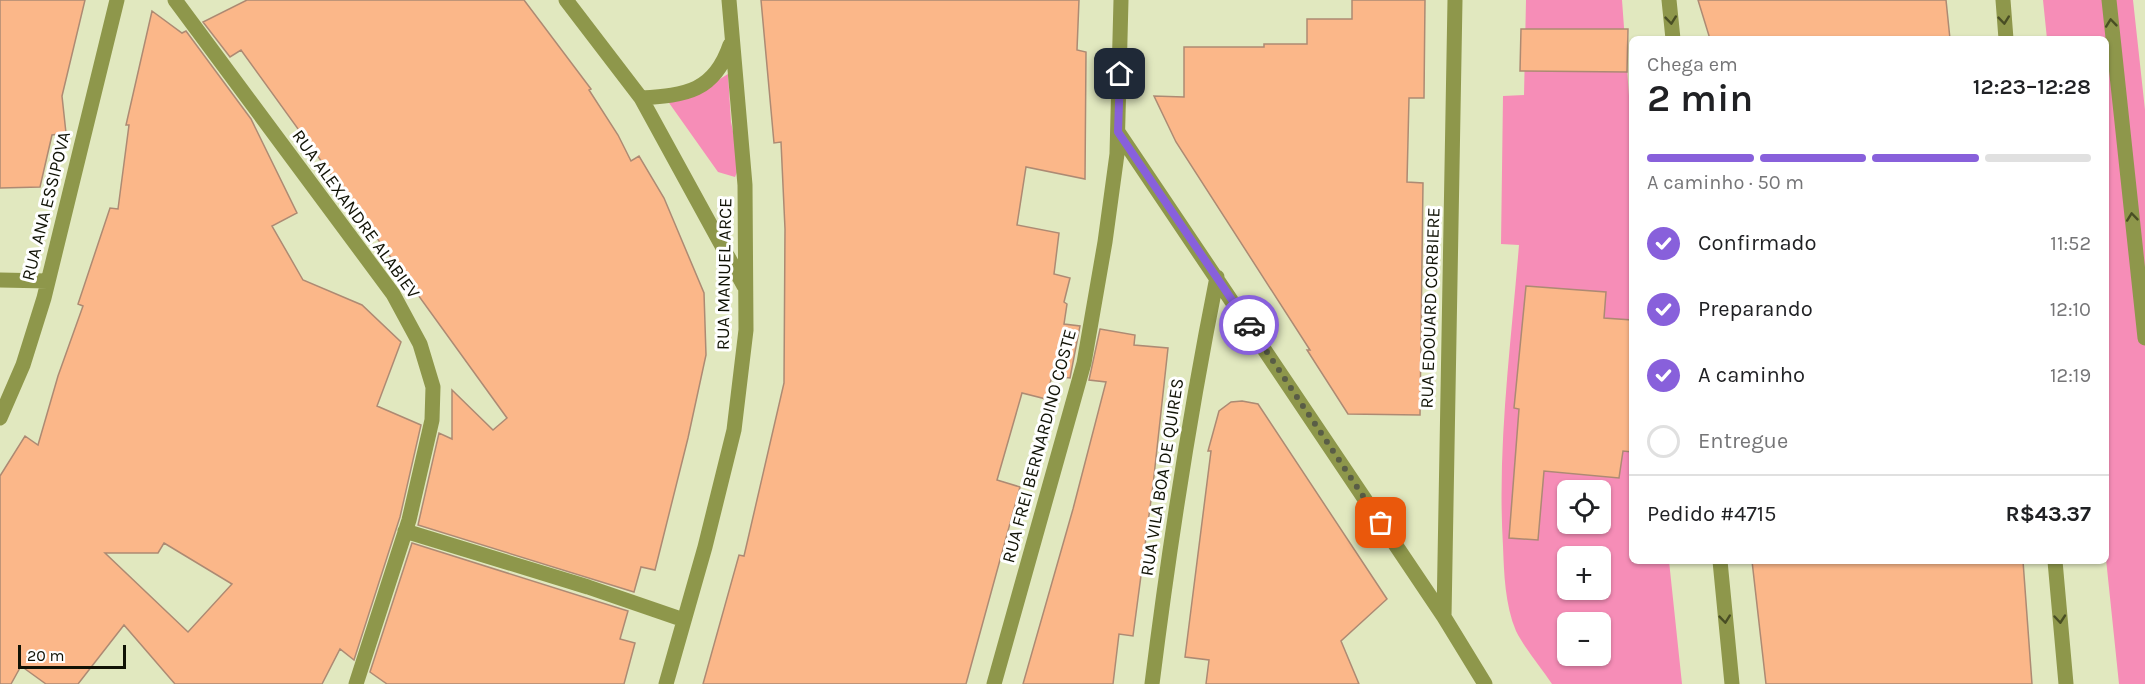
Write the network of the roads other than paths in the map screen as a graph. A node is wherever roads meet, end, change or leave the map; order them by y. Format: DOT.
graph roads {
  1 [pos="117,0"];
  2 [pos="176,0"];
  3 [pos="566,0"];
  4 [pos="729,0"];
  5 [pos="1121,0"];
  6 [pos="1455,0"];
  7 [pos="1669,0"];
  8 [pos="2002,0"];
  9 [pos="2109,0"];
  10 [pos="1673,36"];
  11 [pos="2006,36"];
  12 [pos="732,40"];
  13 [pos="641,98"];
  14 [pos="1118,132"];
  15 [pos="1217,277"];
  16 [pos="0,280"];
  17 [pos="48,281"];
  18 [pos="746,289"];
  19 [pos="2145,338"];
  20 [pos="0,418"];
  21 [pos="405,531"];
  22 [pos="1720,564"];
  23 [pos="2055,564"];
  24 [pos="1444,617"];
  25 [pos="684,620"];
  26 [pos="356,684"];
  27 [pos="666,684"];
  28 [pos="994,684"];
  29 [pos="1152,684"];
  30 [pos="1485,684"];
  31 [pos="1732,684"];
  32 [pos="2066,684"];
  1 -- 17 [label="street, RUA ANA ESSIPOVA"];
  2 -- 21 [label="street, RUA ALEXANDRE ALABIEV"];
  3 -- 13 [label="street"];
  4 -- 12 [label="street, RUA MANUEL ARCE"];
  5 -- 14 [label="street, RUA FREI BERNARDINO COSTE"];
  6 -- 24 [label="street, RUA EDOUARD CORBIERE"];
  7 -- 10 [label="street, one-way"];
  8 -- 11 [label="street, one-way"];
  19 -- 9 [label="street, one-way"];
  12 -- 13 [label="street"];
  12 -- 18 [label="street, RUA MANUEL ARCE"];
  13 -- 18 [label="street"];
  14 -- 15 [label="street"];
  14 -- 28 [label="street, RUA FREI BERNARDINO COSTE"];
  15 -- 24 [label="street"];
  15 -- 29 [label="street, RUA VILA BOA DE QUIRES"];
  16 -- 17 [label="street"];
  17 -- 20 [label="street, RUA ANA ESSIPOVA"];
  18 -- 25 [label="street, RUA MANUEL ARCE"];
  21 -- 25 [label="street"];
  21 -- 26 [label="street, RUA ALEXANDRE ALABIEV"];
  22 -- 31 [label="street, one-way"];
  23 -- 32 [label="street, one-way"];
  24 -- 30 [label="street"];
  25 -- 27 [label="street, RUA MANUEL ARCE"];
}
